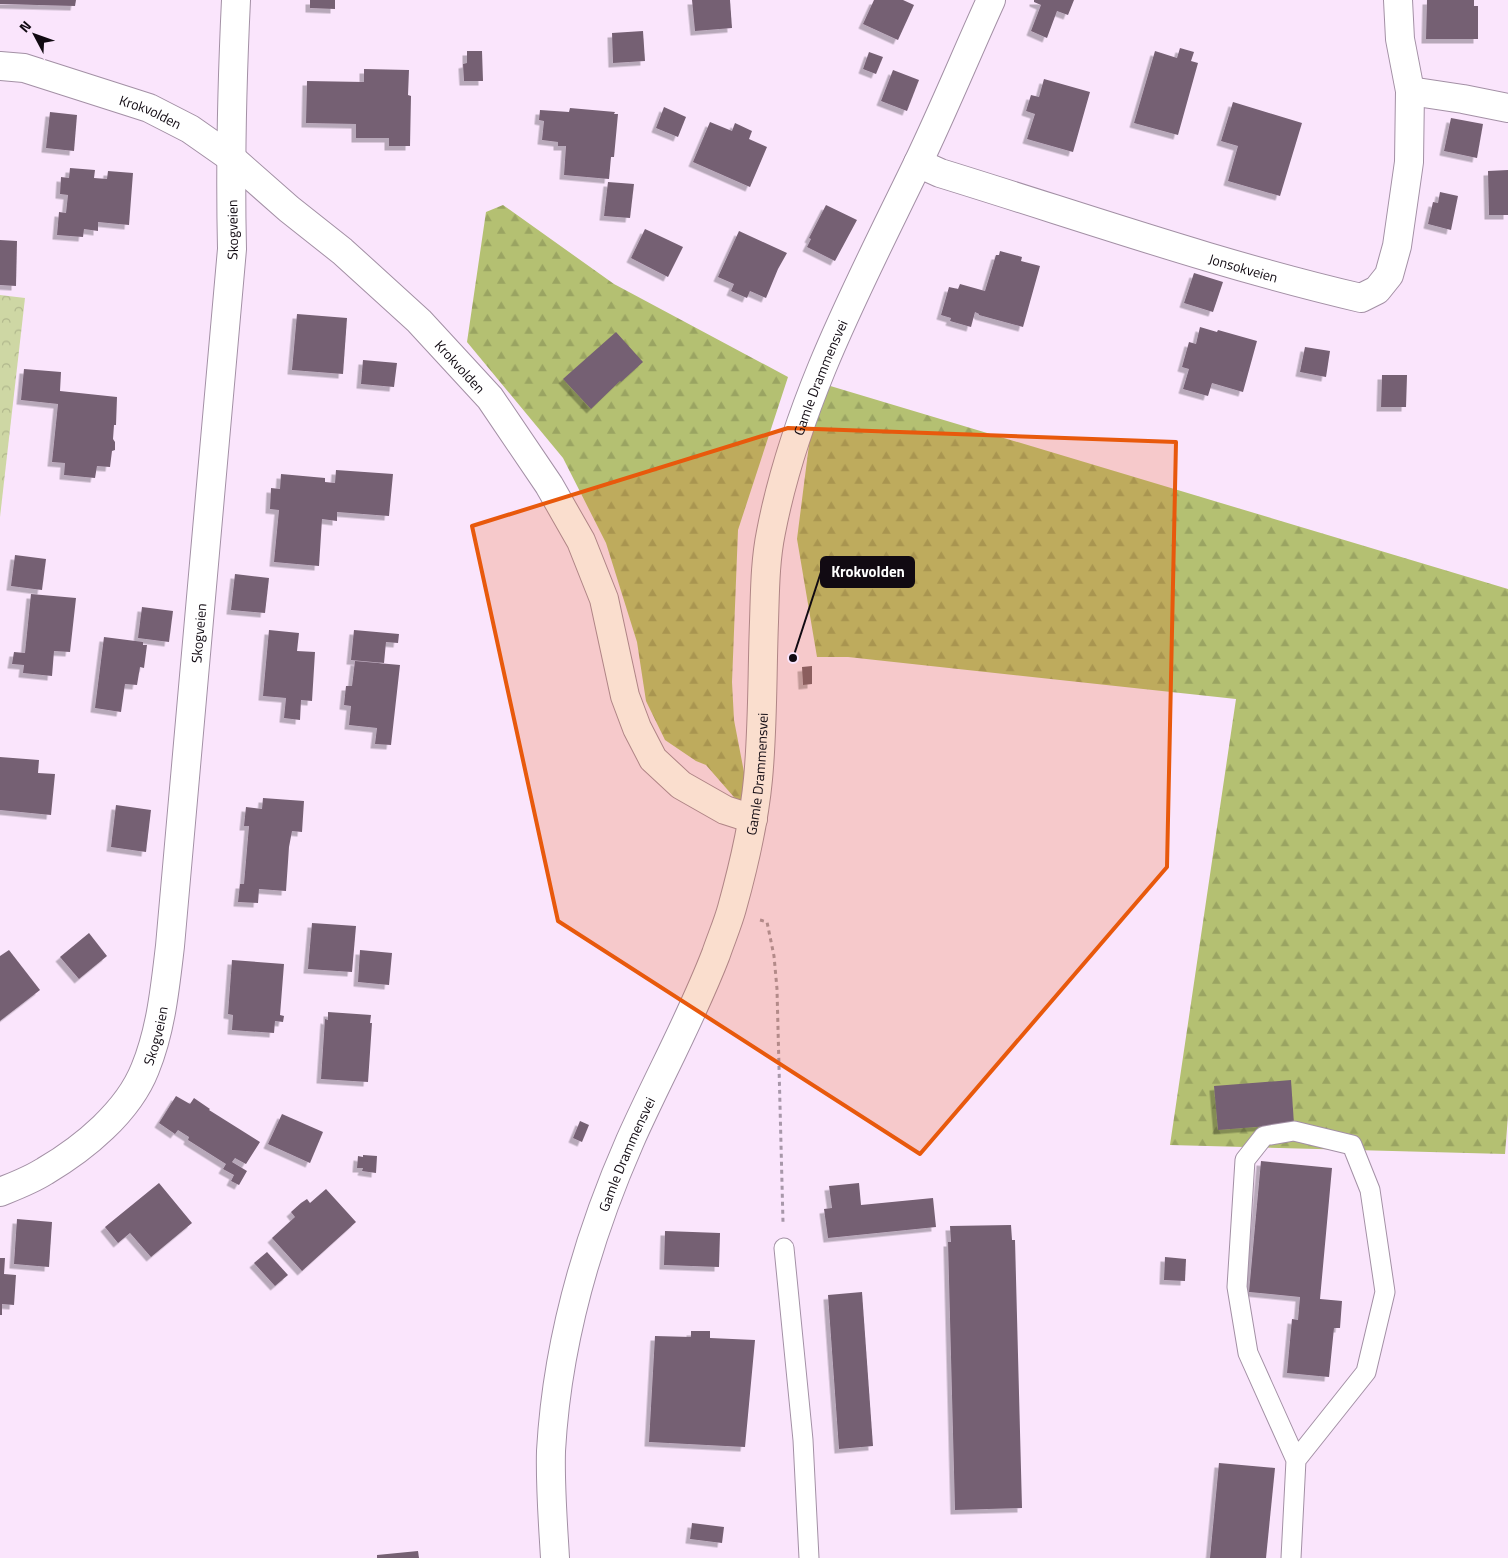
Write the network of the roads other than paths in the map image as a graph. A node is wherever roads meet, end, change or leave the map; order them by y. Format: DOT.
graph roads {
  1 [pos="236,0"];
  2 [pos="991,0"];
  3 [pos="1398,0"];
  4 [pos="0,66"];
  5 [pos="1410,91"];
  6 [pos="1508,108"];
  7 [pos="230,157"];
  8 [pos="918,163"];
  9 [pos="753,819"];
  10 [pos="0,1192"];
  11 [pos="784,1248"];
  12 [pos="1296,1460"];
  13 [pos="555,1558"];
  14 [pos="808,1558"];
  15 [pos="1292,1558"];
  1 -- 7 [label="street, Skogveien"];
  2 -- 8 [label="street, Gamle Drammensvei"];
  3 -- 5 [label="street, Jonsokveien"];
  4 -- 7 [label="street, Krokvolden"];
  5 -- 6 [label="street"];
  5 -- 8 [label="street, Jonsokveien"];
  7 -- 9 [label="street, Krokvolden"];
  7 -- 10 [label="street, Skogveien"];
  8 -- 9 [label="street, Gamle Drammensvei"];
  9 -- 13 [label="street, Gamle Drammensvei"];
  11 -- 14 [label="lane"];
  12 -- 12 [label="lane"];
  12 -- 15 [label="lane"];
}
